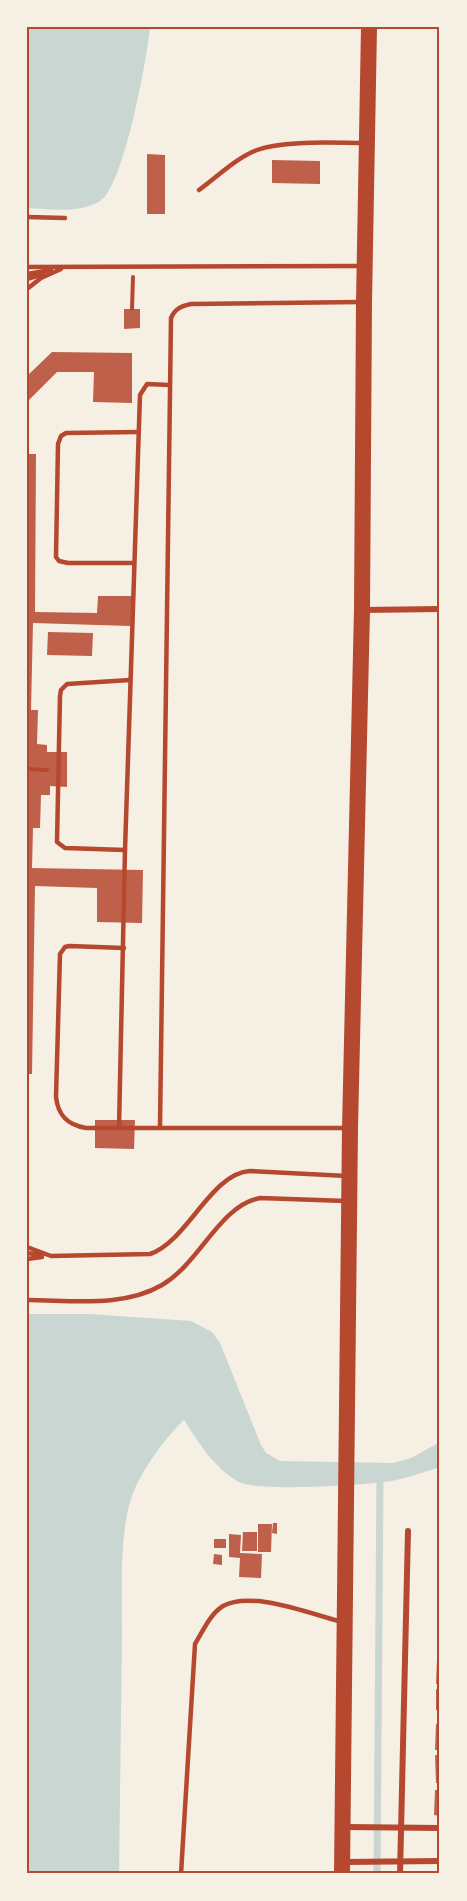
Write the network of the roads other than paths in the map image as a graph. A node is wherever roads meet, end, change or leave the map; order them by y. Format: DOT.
graph roads {
  1 [pos="369,27"];
  2 [pos="367,142"];
  3 [pos="199,190"];
  4 [pos="27,217"];
  5 [pos="65,218"];
  6 [pos="364,266"];
  7 [pos="63,268"];
  8 [pos="27,269"];
  9 [pos="27,279"];
  10 [pos="27,289"];
  11 [pos="364,302"];
  12 [pos="169,385"];
  13 [pos="138,432"];
  14 [pos="134,563"];
  15 [pos="440,609"];
  16 [pos="362,610"];
  17 [pos="130,681"];
  18 [pos="125,850"];
  19 [pos="124,948"];
  20 [pos="119,1128"];
  21 [pos="160,1128"];
  22 [pos="350,1128"];
  23 [pos="350,1176"];
  24 [pos="349,1201"];
  25 [pos="27,1253"];
  26 [pos="51,1256"];
  27 [pos="27,1300"];
  28 [pos="408,1531"];
  29 [pos="344,1622"];
  30 [pos="342,1827"];
  31 [pos="401,1828"];
  32 [pos="440,1828"];
  33 [pos="400,1861"];
  34 [pos="440,1861"];
  35 [pos="347,1866"];
  36 [pos="181,1874"];
  37 [pos="400,1874"];
  1 -- 2 [label="highway"];
  2 -- 3 [label="lane"];
  2 -- 6 [label="highway"];
  4 -- 5 [label="lane"];
  6 -- 7 [label="lane"];
  6 -- 11 [label="highway"];
  7 -- 8 [label="lane"];
  7 -- 8 [label="lane"];
  7 -- 9 [label="lane"];
  7 -- 10 [label="lane"];
  11 -- 12 [label="lane"];
  11 -- 16 [label="highway"];
  12 -- 13 [label="lane"];
  12 -- 21 [label="lane"];
  13 -- 14 [label="lane"];
  13 -- 14 [label="lane"];
  14 -- 17 [label="lane"];
  15 -- 16 [label="street"];
  16 -- 22 [label="highway"];
  17 -- 18 [label="lane"];
  17 -- 18 [label="lane"];
  18 -- 19 [label="lane"];
  19 -- 20 [label="lane"];
  19 -- 20 [label="lane"];
  20 -- 21 [label="lane"];
  21 -- 22 [label="lane"];
  22 -- 23 [label="highway"];
  23 -- 24 [label="highway"];
  23 -- 26 [label="lane"];
  24 -- 27 [label="lane"];
  24 -- 29 [label="highway"];
  25 -- 26 [label="lane"];
  25 -- 26 [label="lane"];
  28 -- 31 [label="street"];
  29 -- 30 [label="highway"];
  29 -- 36 [label="lane"];
  30 -- 31 [label="street"];
  30 -- 35 [label="highway"];
  31 -- 32 [label="street"];
  31 -- 33 [label="street"];
  33 -- 34 [label="street"];
  33 -- 35 [label="street"];
  33 -- 37 [label="street"];
}
